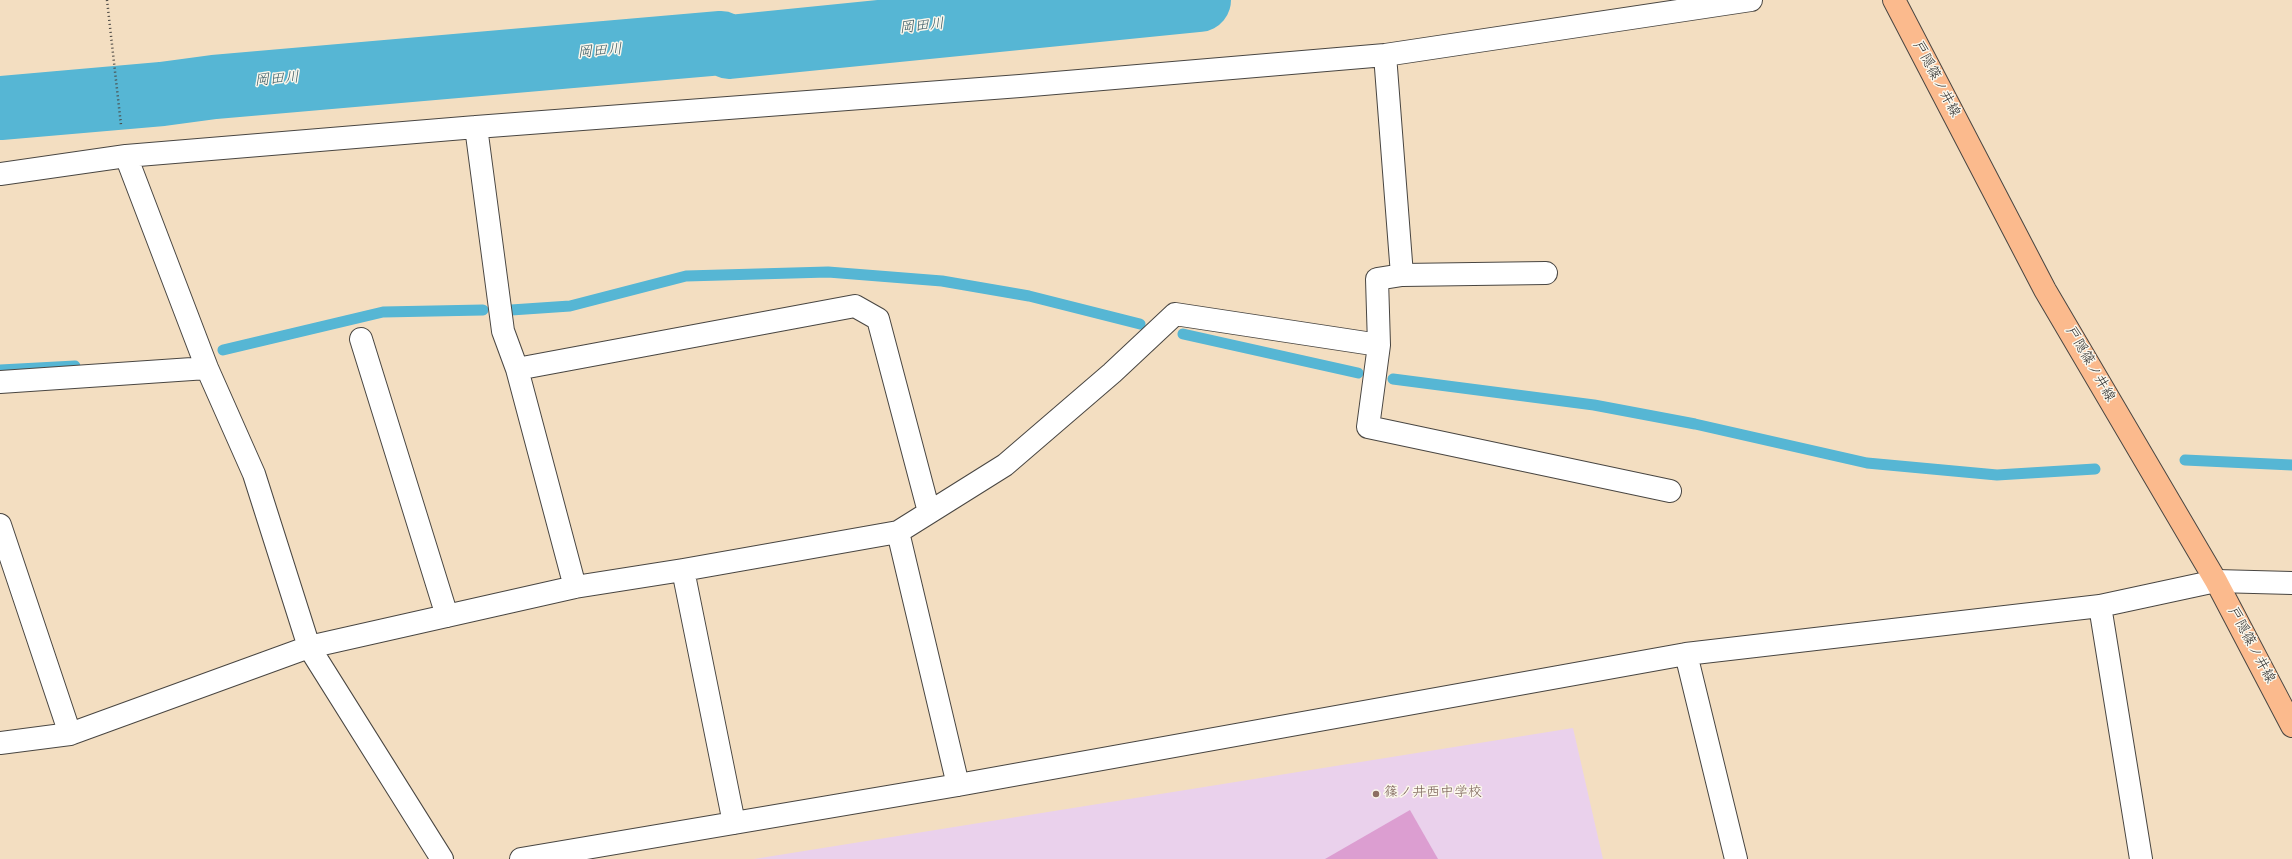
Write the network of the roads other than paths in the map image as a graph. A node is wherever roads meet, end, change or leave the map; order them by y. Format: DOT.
graph roads {
  1 [pos="1751,0"];
  2 [pos="1894,0"];
  3 [pos="1385,55"];
  4 [pos="476,127"];
  5 [pos="126,156"];
  6 [pos="0,174"];
  7 [pos="1546,273"];
  8 [pos="1402,275"];
  9 [pos="361,338"];
  10 [pos="1379,345"];
  11 [pos="207,368"];
  12 [pos="517,369"];
  13 [pos="0,382"];
  14 [pos="1670,491"];
  15 [pos="929,512"];
  16 [pos="0,525"];
  17 [pos="898,532"];
  18 [pos="5,556"];
  19 [pos="683,570"];
  20 [pos="2216,581"];
  21 [pos="2292,583"];
  22 [pos="575,587"];
  23 [pos="2100,606"];
  24 [pos="447,616"];
  25 [pos="309,647"];
  26 [pos="1686,654"];
  27 [pos="2292,726"];
  28 [pos="70,734"];
  29 [pos="0,744"];
  30 [pos="958,785"];
  31 [pos="734,823"];
  32 [pos="442,859"];
  33 [pos="521,859"];
  34 [pos="1736,859"];
  35 [pos="2141,859"];
  1 -- 3 [label="street"];
  2 -- 20 [label="main road, 戸隠篠ノ井線"];
  3 -- 4 [label="street"];
  3 -- 8 [label="street"];
  4 -- 5 [label="street"];
  4 -- 12 [label="street"];
  5 -- 6 [label="street"];
  5 -- 11 [label="street"];
  7 -- 8 [label="street"];
  8 -- 10 [label="street"];
  9 -- 24 [label="street"];
  10 -- 14 [label="street"];
  10 -- 15 [label="street"];
  11 -- 13 [label="street"];
  11 -- 25 [label="street"];
  12 -- 15 [label="street"];
  12 -- 22 [label="street"];
  15 -- 17 [label="street"];
  16 -- 18 [label="street"];
  17 -- 19 [label="street"];
  17 -- 30 [label="street"];
  18 -- 28 [label="street"];
  19 -- 22 [label="street"];
  19 -- 31 [label="street"];
  20 -- 21 [label="street"];
  20 -- 23 [label="street"];
  20 -- 27 [label="main road, 戸隠篠ノ井線"];
  22 -- 24 [label="street"];
  23 -- 26 [label="street"];
  23 -- 35 [label="street"];
  24 -- 25 [label="street"];
  25 -- 28 [label="street"];
  25 -- 32 [label="street"];
  26 -- 30 [label="street"];
  26 -- 34 [label="street"];
  28 -- 29 [label="street"];
  30 -- 31 [label="street"];
  31 -- 33 [label="street"];
}
